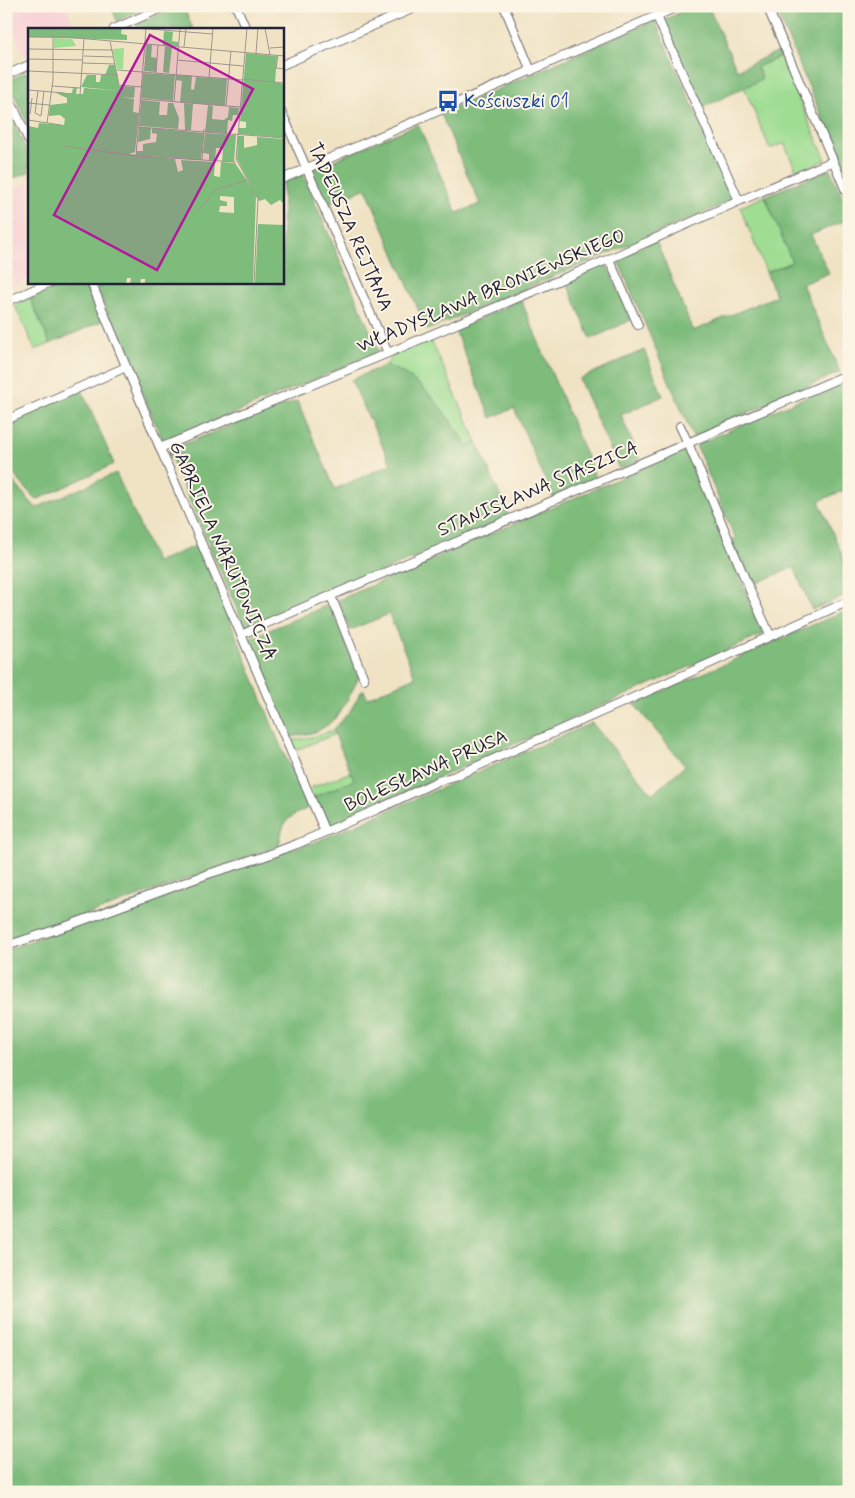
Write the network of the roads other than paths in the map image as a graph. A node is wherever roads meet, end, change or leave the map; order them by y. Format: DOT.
graph roads {
  1 [pos="166,6"];
  2 [pos="236,6"];
  3 [pos="419,6"];
  4 [pos="504,6"];
  5 [pos="679,6"];
  6 [pos="767,6"];
  7 [pos="661,10"];
  8 [pos="116,28"];
  9 [pos="246,28"];
  10 [pos="284,64"];
  11 [pos="28,65"];
  12 [pos="531,71"];
  13 [pos="6,75"];
  14 [pos="6,91"];
  15 [pos="284,118"];
  16 [pos="28,139"];
  17 [pos="833,161"];
  18 [pos="306,168"];
  19 [pos="284,178"];
  20 [pos="849,198"];
  21 [pos="738,201"];
  22 [pos="609,259"];
  23 [pos="46,284"];
  24 [pos="92,284"];
  25 [pos="6,302"];
  26 [pos="638,325"];
  27 [pos="388,354"];
  28 [pos="126,368"];
  29 [pos="849,374"];
  30 [pos="6,420"];
  31 [pos="680,426"];
  32 [pos="688,443"];
  33 [pos="160,448"];
  34 [pos="330,596"];
  35 [pos="849,601"];
  36 [pos="241,635"];
  37 [pos="770,635"];
  38 [pos="364,679"];
  39 [pos="325,832"];
  40 [pos="6,946"];
  1 -- 8 [label="street"];
  2 -- 9 [label="street"];
  3 -- 10 [label="street"];
  4 -- 12 [label="street"];
  5 -- 7 [label="street"];
  6 -- 17 [label="street"];
  7 -- 12 [label="street"];
  7 -- 21 [label="street"];
  11 -- 13 [label="street"];
  12 -- 18 [label="street"];
  14 -- 16 [label="street"];
  15 -- 18 [label="street, TADEUSZA REJTANA"];
  17 -- 20 [label="street"];
  17 -- 21 [label="street, WŁADYSŁAWA BRONIEWSKIEGO"];
  18 -- 19 [label="street"];
  18 -- 27 [label="street, TADEUSZA REJTANA"];
  21 -- 22 [label="street, WŁADYSŁAWA BRONIEWSKIEGO"];
  22 -- 26 [label="street"];
  22 -- 27 [label="street, WŁADYSŁAWA BRONIEWSKIEGO"];
  23 -- 25 [label="street"];
  24 -- 28 [label="street, GABRIELA NARUTOWICZA"];
  27 -- 33 [label="street, WŁADYSŁAWA BRONIEWSKIEGO"];
  28 -- 30 [label="street"];
  28 -- 33 [label="street, GABRIELA NARUTOWICZA"];
  29 -- 32 [label="street, STANISŁAWA STASZICA"];
  31 -- 32 [label="street"];
  32 -- 34 [label="street, STANISŁAWA STASZICA"];
  32 -- 37 [label="street"];
  33 -- 36 [label="street, GABRIELA NARUTOWICZA"];
  34 -- 36 [label="street, STANISŁAWA STASZICA"];
  34 -- 38 [label="street"];
  35 -- 37 [label="street, BOLESŁAWA PRUSA"];
  36 -- 39 [label="street, GABRIELA NARUTOWICZA"];
  37 -- 39 [label="street, BOLESŁAWA PRUSA"];
  39 -- 40 [label="street, BOLESŁAWA PRUSA"];
}
